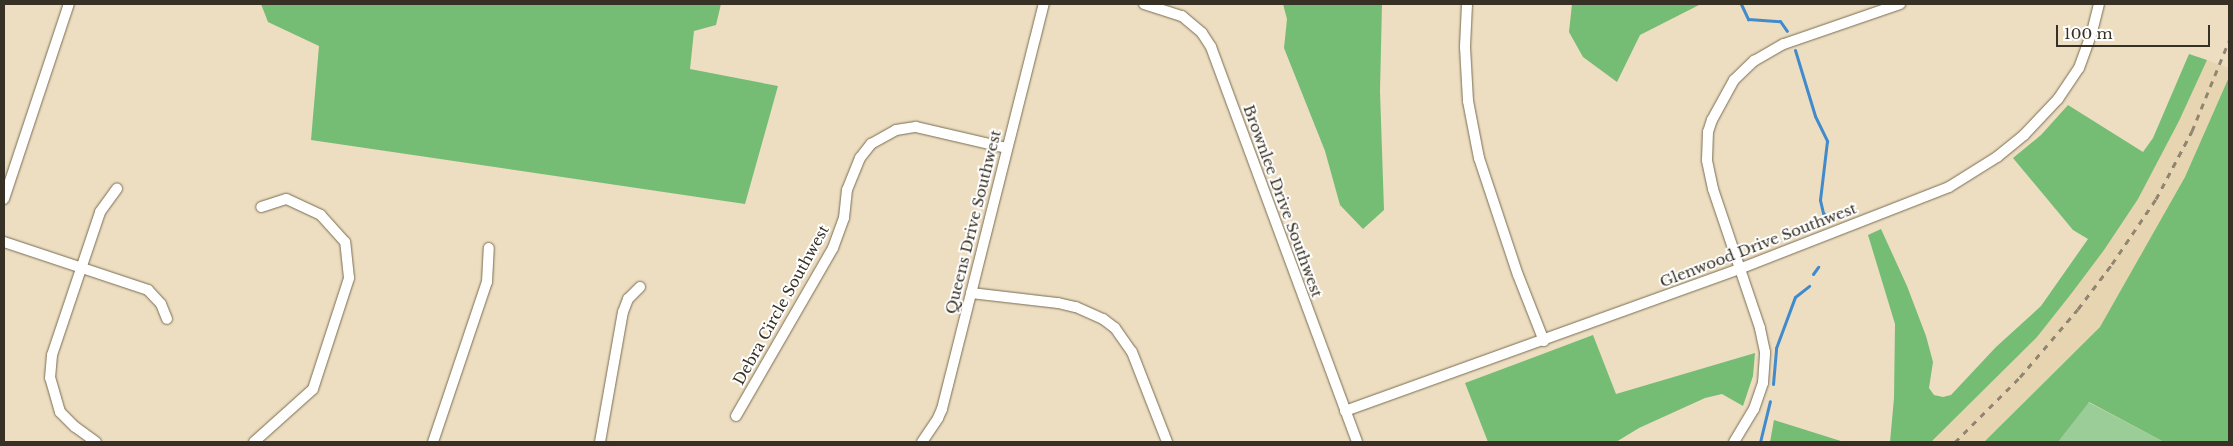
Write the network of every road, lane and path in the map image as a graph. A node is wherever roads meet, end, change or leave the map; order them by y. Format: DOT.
graph roads {
  1 [pos="69,4"];
  2 [pos="1044,4"];
  3 [pos="1144,4"];
  4 [pos="1467,4"];
  5 [pos="1897,4"];
  6 [pos="2099,4"];
  7 [pos="1007,148"];
  8 [pos="117,189"];
  9 [pos="4,199"];
  10 [pos="261,207"];
  11 [pos="4,242"];
  12 [pos="489,248"];
  13 [pos="81,268"];
  14 [pos="1739,269"];
  15 [pos="640,287"];
  16 [pos="971,293"];
  17 [pos="167,320"];
  18 [pos="1544,341"];
  19 [pos="1345,411"];
  20 [pos="736,416"];
  21 [pos="96,442"];
  22 [pos="254,442"];
  23 [pos="433,442"];
  24 [pos="600,442"];
  25 [pos="922,442"];
  26 [pos="1167,442"];
  27 [pos="1357,442"];
  28 [pos="1734,442"];
  1 -- 9 [label="street"];
  2 -- 7 [label="street, Queens Drive Southwest"];
  3 -- 19 [label="street, Brownlee Drive Southwest"];
  4 -- 18 [label="street"];
  5 -- 14 [label="street"];
  6 -- 14 [label="street, Glenwood Drive Southwest"];
  7 -- 16 [label="street, Queens Drive Southwest"];
  7 -- 20 [label="street, Debra Circle Southwest"];
  8 -- 13 [label="street"];
  10 -- 22 [label="street"];
  11 -- 13 [label="street"];
  12 -- 23 [label="street"];
  13 -- 17 [label="street"];
  13 -- 21 [label="street"];
  14 -- 18 [label="street, Glenwood Drive Southwest"];
  14 -- 28 [label="street"];
  15 -- 24 [label="street"];
  16 -- 25 [label="street, Queens Drive Southwest"];
  16 -- 26 [label="street"];
  18 -- 19 [label="street, Glenwood Drive Southwest"];
  19 -- 27 [label="street, Brownlee Drive Southwest"];
}
